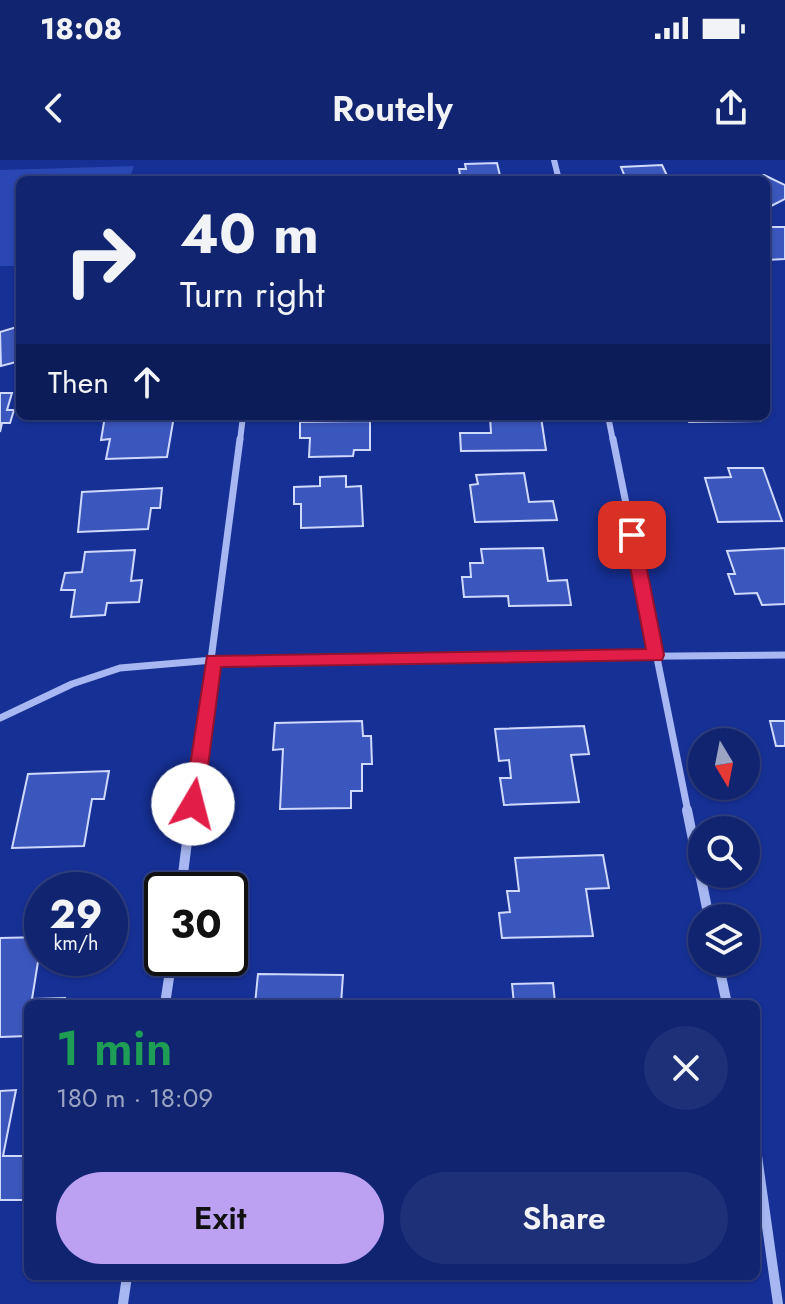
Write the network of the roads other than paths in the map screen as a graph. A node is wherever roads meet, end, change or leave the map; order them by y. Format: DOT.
graph roads {
  1 [pos="243,420"];
  2 [pos="609,420"];
  3 [pos="656,655"];
  4 [pos="785,655"];
  5 [pos="213,660"];
  6 [pos="0,718"];
  7 [pos="184,872"];
  8 [pos="706,904"];
  9 [pos="169,976"];
  10 [pos="721,976"];
  11 [pos="166,1000"];
  12 [pos="726,1000"];
  13 [pos="760,1177"];
  14 [pos="126,1280"];
  15 [pos="123,1304"];
  16 [pos="778,1304"];
  1 -- 5 [label="street"];
  2 -- 3 [label="street"];
  3 -- 4 [label="street"];
  3 -- 5 [label="street"];
  3 -- 8 [label="street"];
  5 -- 6 [label="street"];
  5 -- 7 [label="street"];
  9 -- 11 [label="street"];
  10 -- 12 [label="street"];
  13 -- 16 [label="street"];
  14 -- 15 [label="street"];
}
